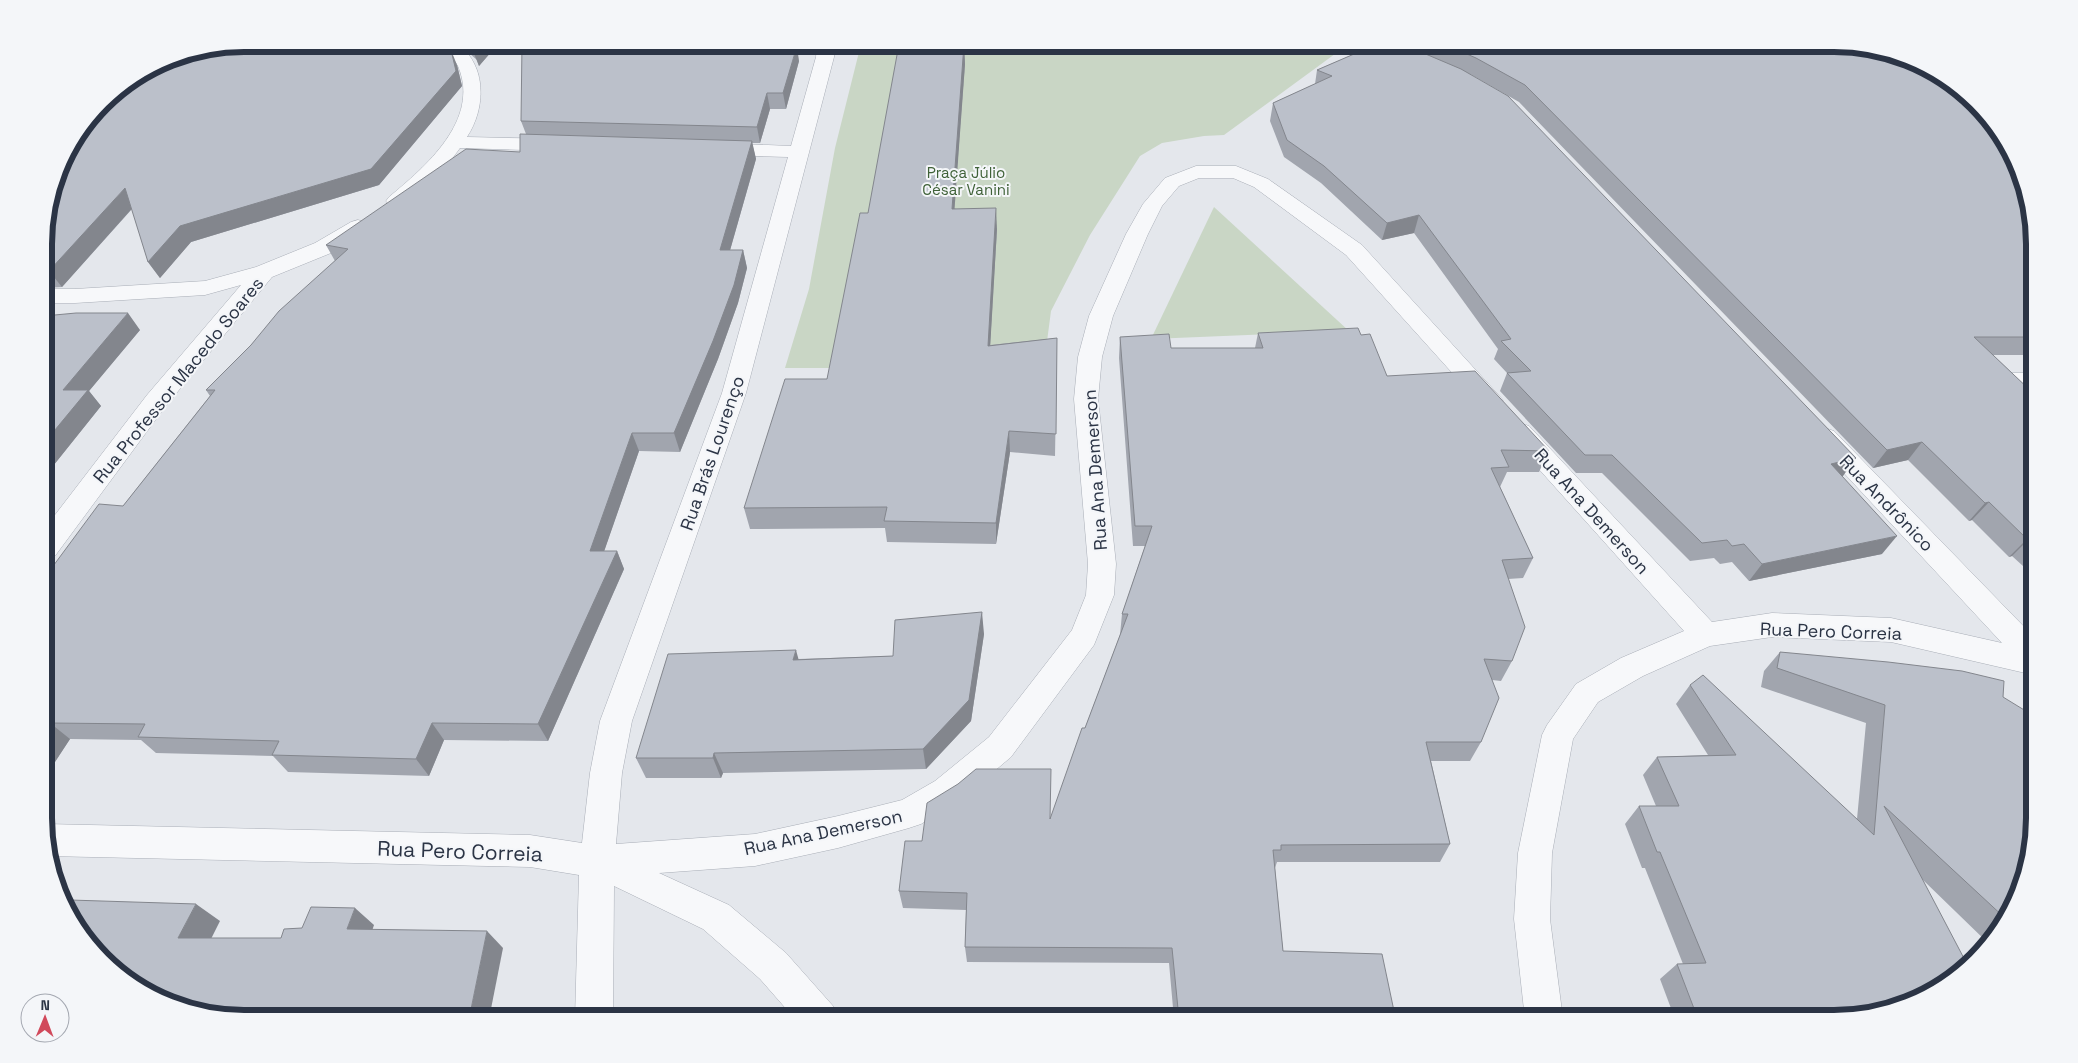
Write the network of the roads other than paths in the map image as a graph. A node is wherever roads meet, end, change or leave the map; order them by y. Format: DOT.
graph roads {
  1 [pos="455,52"];
  2 [pos="825,52"];
  3 [pos="455,142"];
  4 [pos="579,146"];
  5 [pos="697,149"];
  6 [pos="800,152"];
  7 [pos="264,272"];
  8 [pos="52,296"];
  9 [pos="2006,381"];
  10 [pos="2026,381"];
  11 [pos="1807,418"];
  12 [pos="52,539"];
  13 [pos="1706,635"];
  14 [pos="2026,649"];
  15 [pos="2026,662"];
  16 [pos="54,840"];
  17 [pos="597,861"];
  18 [pos="594,1010"];
  19 [pos="812,1010"];
  20 [pos="1543,1010"];
  1 -- 3 [label="street, Rua Professor Macedo Soares"];
  2 -- 6 [label="street, Rua Brás Lourenço"];
  3 -- 4 [label="street"];
  3 -- 7 [label="street, Rua Professor Macedo Soares"];
  5 -- 6 [label="street"];
  6 -- 17 [label="street, Rua Brás Lourenço"];
  7 -- 8 [label="street"];
  7 -- 12 [label="street, Rua Professor Macedo Soares"];
  9 -- 10 [label="street"];
  11 -- 14 [label="street, Rua Andrônico"];
  13 -- 15 [label="street, Rua Pero Correia"];
  13 -- 17 [label="street, Rua Ana Demerson"];
  13 -- 20 [label="street, Rua Pero Correia"];
  16 -- 17 [label="street, Rua Pero Correia"];
  17 -- 18 [label="street, Rua Brás Lourenço"];
  17 -- 19 [label="street, Rua Pero Correia"];
}
